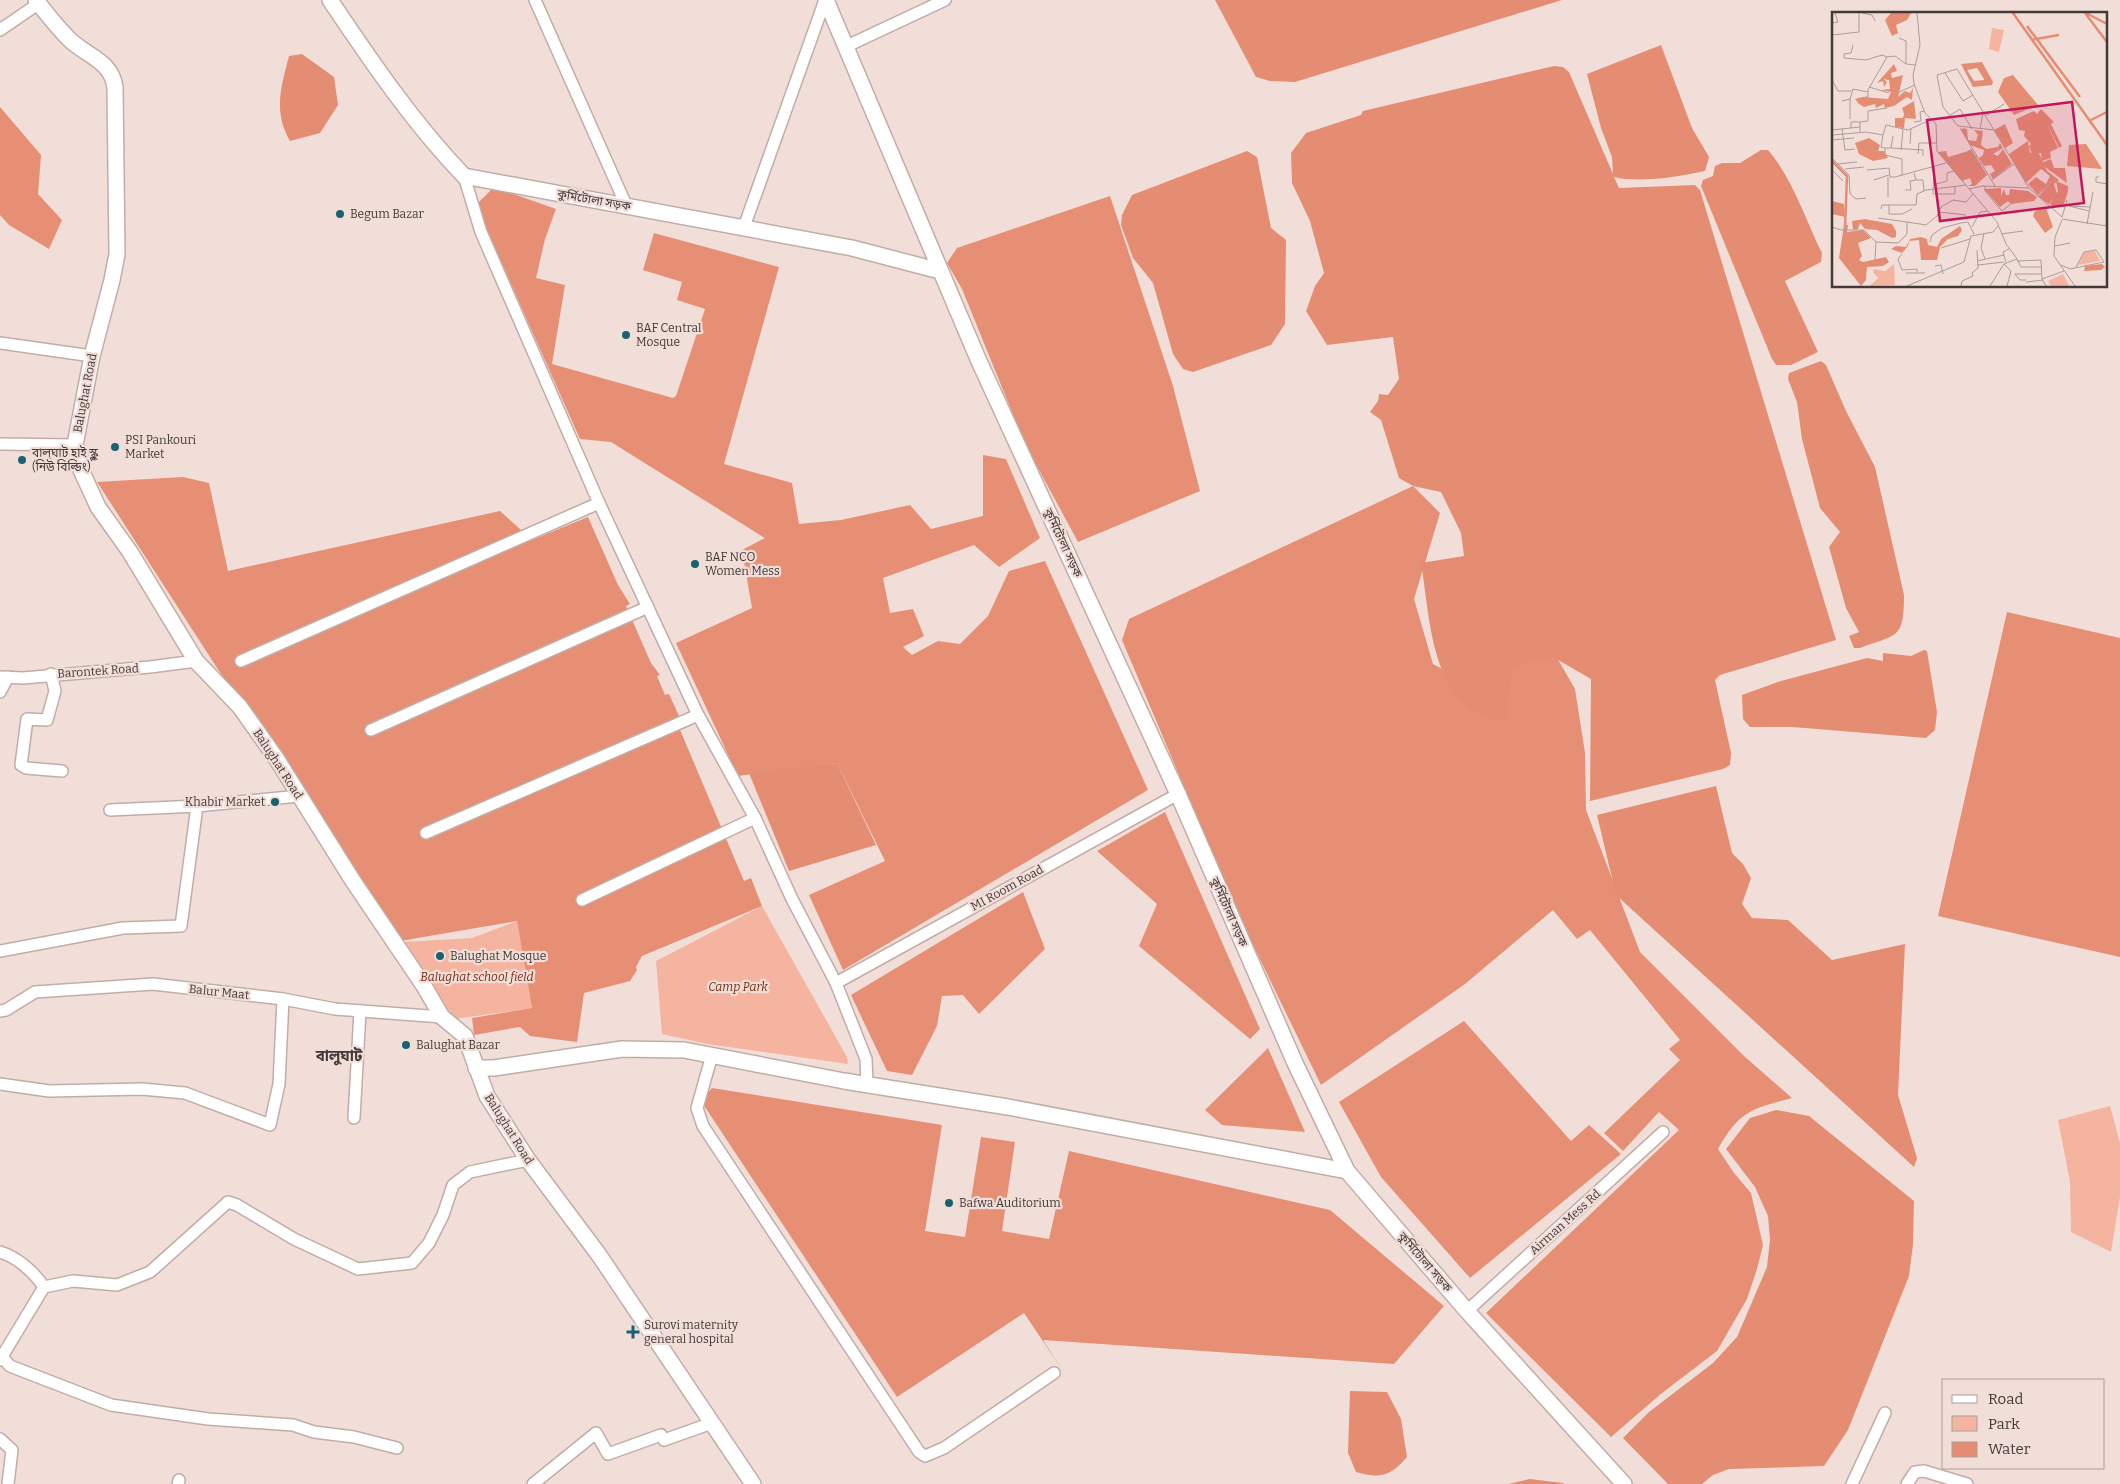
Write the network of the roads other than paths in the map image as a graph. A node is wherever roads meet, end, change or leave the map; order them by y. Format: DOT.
graph roads {
  1 [pos="330,0"];
  2 [pos="535,0"];
  3 [pos="825,0"];
  4 [pos="945,0"];
  5 [pos="37,2"];
  6 [pos="0,30"];
  7 [pos="847,46"];
  8 [pos="464,176"];
  9 [pos="626,205"];
  10 [pos="744,227"];
  11 [pos="940,271"];
  12 [pos="0,342"];
  13 [pos="92,356"];
  14 [pos="0,444"];
  15 [pos="75,444"];
  16 [pos="599,503"];
  17 [pos="648,607"];
  18 [pos="196,660"];
  19 [pos="241,661"];
  20 [pos="51,674"];
  21 [pos="4,677"];
  22 [pos="0,692"];
  23 [pos="698,715"];
  24 [pos="371,730"];
  25 [pos="62,771"];
  26 [pos="1178,794"];
  27 [pos="299,796"];
  28 [pos="197,806"];
  29 [pos="110,810"];
  30 [pos="755,818"];
  31 [pos="426,832"];
  32 [pos="582,900"];
  33 [pos="0,951"];
  34 [pos="836,983"];
  35 [pos="283,999"];
  36 [pos="0,1011"];
  37 [pos="360,1011"];
  38 [pos="442,1017"];
  39 [pos="712,1055"];
  40 [pos="476,1068"];
  41 [pos="0,1084"];
  42 [pos="867,1084"];
  43 [pos="354,1118"];
  44 [pos="1663,1132"];
  45 [pos="528,1160"];
  46 [pos="1347,1171"];
  47 [pos="0,1252"];
  48 [pos="44,1287"];
  49 [pos="1467,1312"];
  50 [pos="1,1358"];
  51 [pos="1054,1373"];
  52 [pos="1885,1413"];
  53 [pos="712,1423"];
  54 [pos="0,1439"];
  55 [pos="397,1448"];
  56 [pos="8,1484"];
  57 [pos="533,1484"];
  58 [pos="753,1484"];
  59 [pos="1624,1484"];
  60 [pos="1852,1484"];
  61 [pos="1907,1484"];
  62 [pos="1967,1484"];
  1 -- 8 [label="street"];
  2 -- 9 [label="street"];
  3 -- 7 [label="street, কুর্মিটোলা সড়ক"];
  3 -- 10 [label="street"];
  4 -- 7 [label="street"];
  5 -- 6 [label="street"];
  5 -- 13 [label="street, Balughat Road"];
  7 -- 11 [label="street, কুর্মিটোলা সড়ক"];
  8 -- 9 [label="street, কুর্মিটোলা সড়ক"];
  8 -- 16 [label="street"];
  9 -- 10 [label="street, কুর্মিটোলা সড়ক"];
  10 -- 11 [label="street, কুর্মিটোলা সড়ক"];
  11 -- 26 [label="street, কুর্মিটোলা সড়ক"];
  12 -- 13 [label="street"];
  13 -- 15 [label="street, Balughat Road"];
  14 -- 15 [label="street"];
  15 -- 18 [label="street, Balughat Road"];
  16 -- 17 [label="street"];
  16 -- 19 [label="street"];
  17 -- 23 [label="street"];
  17 -- 24 [label="street"];
  18 -- 20 [label="street, Barontek Road"];
  18 -- 27 [label="street, Balughat Road"];
  20 -- 21 [label="street, Barontek Road"];
  20 -- 25 [label="street"];
  21 -- 22 [label="street"];
  23 -- 30 [label="street"];
  23 -- 31 [label="street"];
  26 -- 34 [label="street, MI Room Road"];
  26 -- 46 [label="street, কুর্মিটোলা সড়ক"];
  27 -- 28 [label="street"];
  27 -- 38 [label="street, Balughat Road"];
  28 -- 29 [label="street"];
  28 -- 33 [label="street"];
  30 -- 32 [label="street"];
  30 -- 34 [label="street"];
  34 -- 42 [label="street"];
  35 -- 36 [label="street, Balur Maat"];
  35 -- 37 [label="street, Balur Maat"];
  35 -- 41 [label="street"];
  37 -- 38 [label="street, Balur Maat"];
  37 -- 43 [label="street"];
  38 -- 40 [label="street, Balughat Road"];
  39 -- 40 [label="street"];
  39 -- 42 [label="street"];
  39 -- 51 [label="street"];
  40 -- 45 [label="street, Balughat Road"];
  42 -- 46 [label="street"];
  44 -- 49 [label="street, Airman Mess Rd"];
  45 -- 48 [label="street"];
  45 -- 53 [label="street, Balughat Road"];
  46 -- 49 [label="street, কুর্মিটোলা সড়ক"];
  47 -- 48 [label="street"];
  48 -- 50 [label="street"];
  49 -- 59 [label="street, কুর্মিটোলা সড়ক"];
  50 -- 55 [label="street"];
  52 -- 60 [label="street"];
  53 -- 57 [label="street"];
  53 -- 58 [label="street, Balughat Road"];
  54 -- 56 [label="street"];
  61 -- 62 [label="street"];
}
